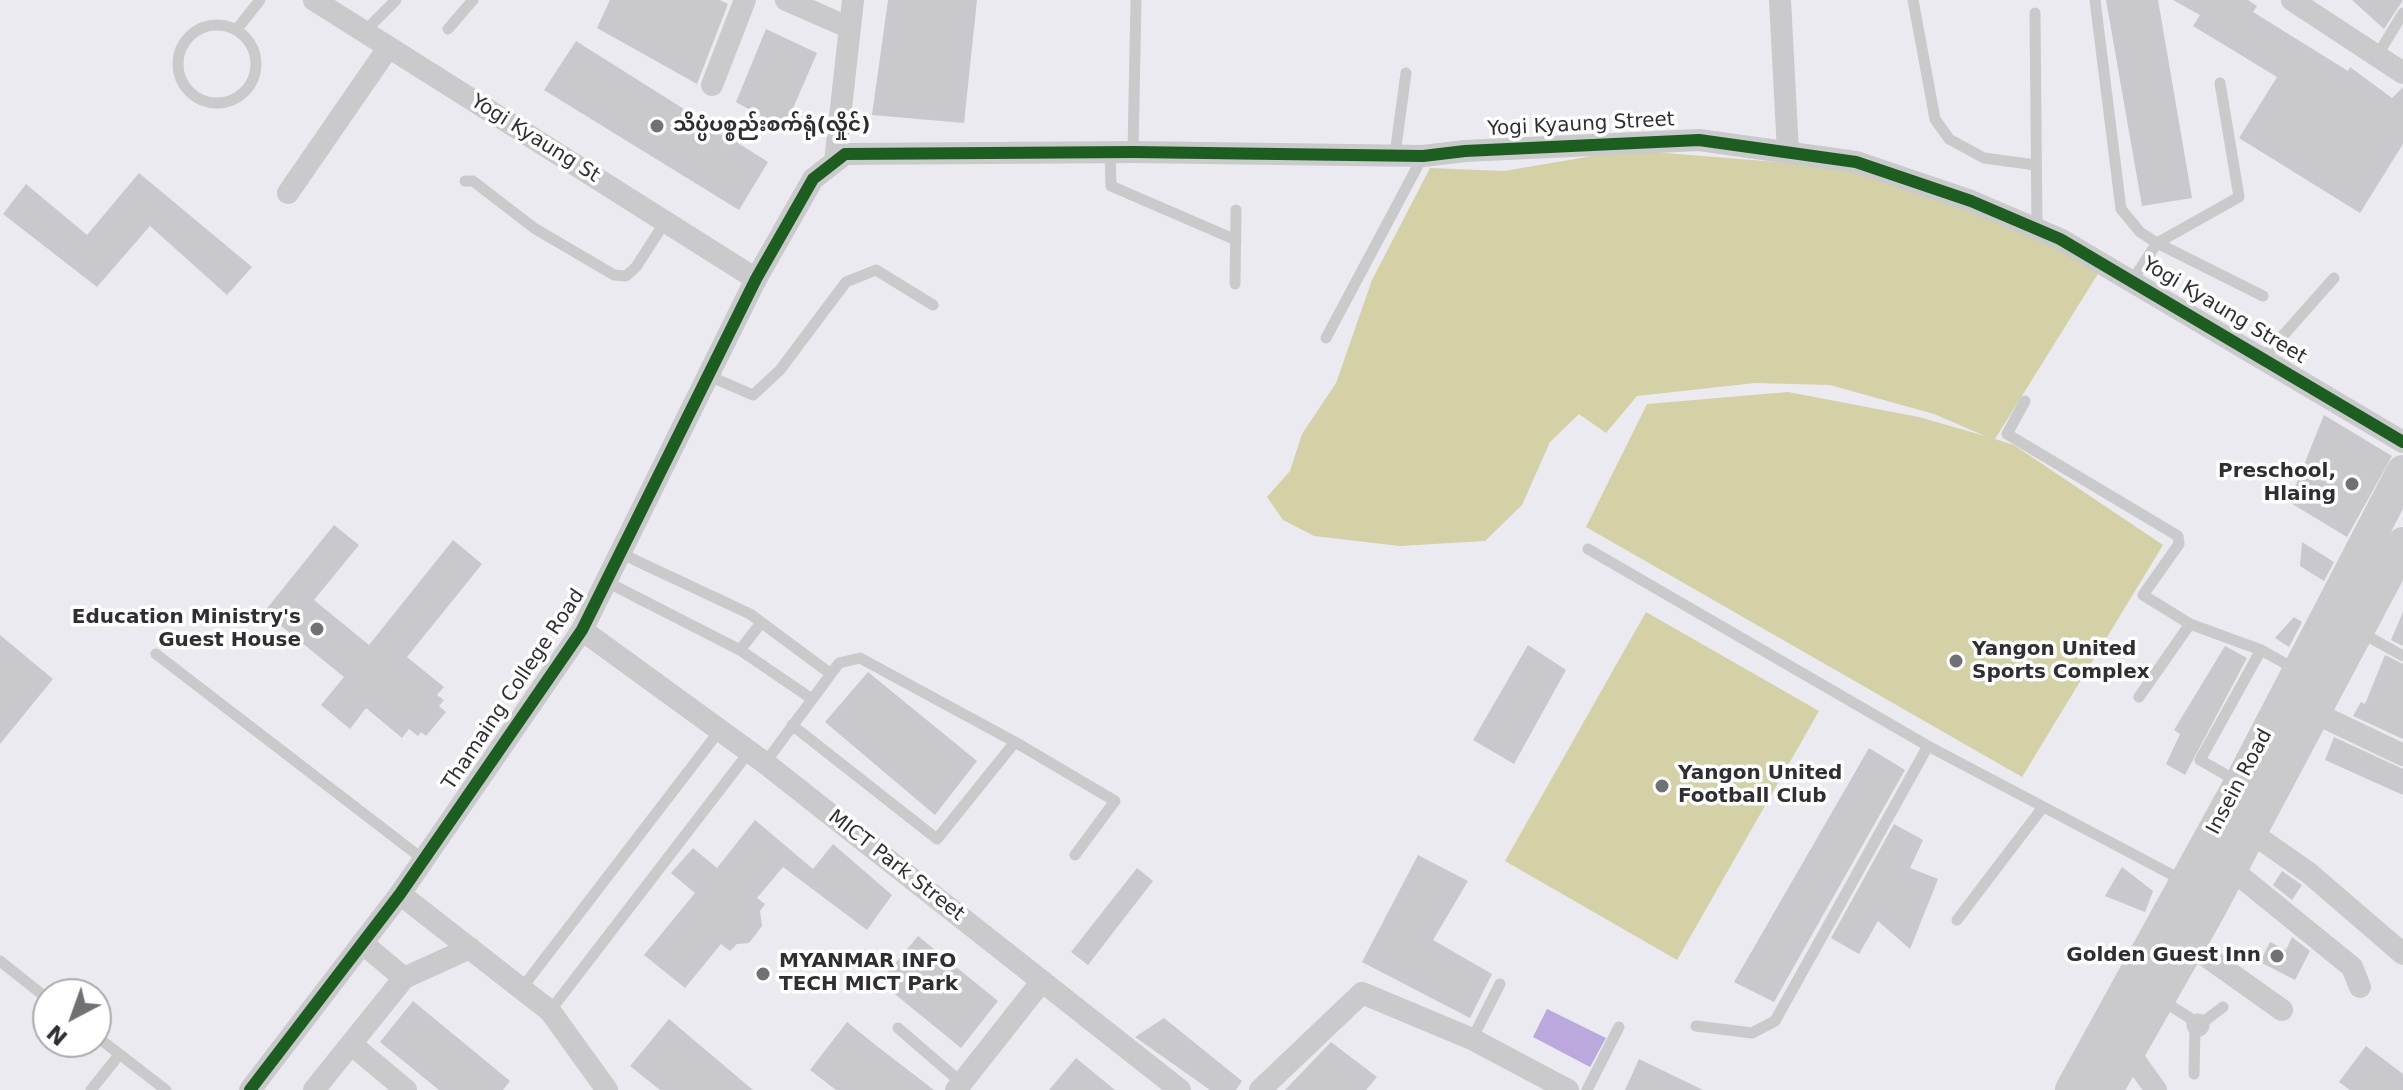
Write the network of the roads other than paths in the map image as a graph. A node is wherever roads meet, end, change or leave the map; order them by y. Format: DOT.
graph roads {
  1 [pos="260,0"];
  2 [pos="314,0"];
  3 [pos="396,0"];
  4 [pos="473,0"];
  5 [pos="745,0"];
  6 [pos="786,0"];
  7 [pos="853,0"];
  8 [pos="1136,0"];
  9 [pos="1780,0"];
  10 [pos="1913,0"];
  11 [pos="2095,0"];
  12 [pos="2292,0"];
  13 [pos="2035,13"];
  14 [pos="2403,13"];
  15 [pos="850,28"];
  16 [pos="237,29"];
  17 [pos="448,29"];
  18 [pos="364,32"];
  19 [pos="388,48"];
  20 [pos="2376,57"];
  21 [pos="1406,73"];
  22 [pos="2403,73"];
  23 [pos="2220,83"];
  24 [pos="712,85"];
  25 [pos="1121,152"];
  26 [pos="1788,152"];
  27 [pos="1395,154"];
  28 [pos="1423,156"];
  29 [pos="835,162"];
  30 [pos="2036,165"];
  31 [pos="465,181"];
  32 [pos="288,193"];
  33 [pos="1236,210"];
  34 [pos="665,222"];
  35 [pos="2037,229"];
  36 [pos="1236,240"];
  37 [pos="2157,243"];
  38 [pos="2334,278"];
  39 [pos="756,279"];
  40 [pos="2132,281"];
  41 [pos="1235,284"];
  42 [pos="2263,296"];
  43 [pos="933,305"];
  44 [pos="1326,338"];
  45 [pos="2264,357"];
  46 [pos="709,376"];
  47 [pos="2025,401"];
  48 [pos="2403,442"];
  49 [pos="2403,472"];
  50 [pos="2403,544"];
  51 [pos="1588,549"];
  52 [pos="622,554"];
  53 [pos="607,582"];
  54 [pos="761,623"];
  55 [pos="2190,624"];
  56 [pos="582,630"];
  57 [pos="2356,630"];
  58 [pos="740,650"];
  59 [pos="2261,650"];
  60 [pos="156,654"];
  61 [pos="2403,656"];
  62 [pos="831,674"];
  63 [pos="2305,692"];
  64 [pos="2139,697"];
  65 [pos="812,699"];
  66 [pos="792,725"];
  67 [pos="720,730"];
  68 [pos="1015,742"];
  69 [pos="1928,746"];
  70 [pos="2403,755"];
  71 [pos="757,758"];
  72 [pos="2241,783"];
  73 [pos="2043,807"];
  74 [pos="2235,842"];
  75 [pos="1075,855"];
  76 [pos="424,860"];
  77 [pos="400,894"];
  78 [pos="2192,895"];
  79 [pos="1957,920"];
  80 [pos="362,943"];
  81 [pos="2189,944"];
  82 [pos="470,948"];
  83 [pos="2403,954"];
  84 [pos="0,961"];
  85 [pos="404,978"];
  86 [pos="1042,981"];
  87 [pos="1500,984"];
  88 [pos="32,986"];
  89 [pos="2360,987"];
  90 [pos="522,988"];
  91 [pos="2159,999"];
  92 [pos="2223,1007"];
  93 [pos="2282,1010"];
  94 [pos="550,1011"];
  95 [pos="2197,1024"];
  96 [pos="1696,1026"];
  97 [pos="1619,1027"];
  98 [pos="898,1028"];
  99 [pos="1472,1039"];
  100 [pos="351,1044"];
  101 [pos="2115,1045"];
  102 [pos="112,1049"];
  103 [pos="119,1055"];
  104 [pos="2194,1074"];
  105 [pos="962,1088"];
  106 [pos="91,1090"];
  107 [pos="166,1090"];
  108 [pos="250,1090"];
  109 [pos="314,1090"];
  110 [pos="406,1090"];
  111 [pos="607,1090"];
  112 [pos="1180,1090"];
  113 [pos="1260,1090"];
  114 [pos="1568,1090"];
  115 [pos="1587,1090"];
  116 [pos="2072,1090"];
  117 [pos="2106,1090"];
  118 [pos="2156,1090"];
  1 -- 16 [label="lane"];
  2 -- 18 [label="street, Yogi Kyaung St"];
  3 -- 18 [label="lane"];
  4 -- 17 [label="lane"];
  5 -- 24 [label="street"];
  6 -- 15 [label="street"];
  7 -- 15 [label="street"];
  8 -- 25 [label="lane"];
  9 -- 26 [label="street"];
  10 -- 30 [label="lane"];
  11 -- 37 [label="lane"];
  12 -- 20 [label="street"];
  13 -- 30 [label="lane"];
  14 -- 20 [label="lane"];
  15 -- 29 [label="street"];
  16 -- 16 [label="lane"];
  18 -- 19 [label="street, Yogi Kyaung St"];
  19 -- 32 [label="street"];
  19 -- 34 [label="street, Yogi Kyaung St"];
  20 -- 22 [label="street"];
  21 -- 27 [label="lane"];
  23 -- 37 [label="lane"];
  25 -- 27 [label="street, Yogi Kyaung Street"];
  25 -- 29 [label="street, Yogi Kyaung Street"];
  25 -- 36 [label="lane"];
  26 -- 28 [label="street, Yogi Kyaung Street"];
  26 -- 35 [label="street, Yogi Kyaung Street"];
  27 -- 28 [label="street, Yogi Kyaung Street"];
  28 -- 44 [label="lane"];
  29 -- 39 [label="street, Yogi Kyaung Street"];
  30 -- 35 [label="lane"];
  31 -- 34 [label="lane"];
  33 -- 36 [label="lane"];
  34 -- 39 [label="street, Yogi Kyaung St"];
  35 -- 40 [label="street, Yogi Kyaung Street"];
  36 -- 41 [label="lane"];
  37 -- 40 [label="lane"];
  37 -- 42 [label="lane"];
  38 -- 45 [label="lane"];
  39 -- 46 [label="street, Thamaing College Road"];
  40 -- 45 [label="street, Yogi Kyaung Street"];
  43 -- 46 [label="lane"];
  45 -- 48 [label="street, Yogi Kyaung Street"];
  46 -- 52 [label="street, Thamaing College Road"];
  47 -- 55 [label="lane"];
  49 -- 63 [label="main road, Insein Road"];
  50 -- 57 [label="main road, Insein Road"];
  51 -- 69 [label="lane"];
  52 -- 53 [label="street, Thamaing College Road"];
  52 -- 54 [label="lane"];
  53 -- 56 [label="street, Thamaing College Road"];
  53 -- 58 [label="lane"];
  54 -- 58 [label="lane"];
  54 -- 62 [label="lane"];
  55 -- 59 [label="lane"];
  55 -- 64 [label="lane"];
  56 -- 67 [label="street, MICT Park Street"];
  56 -- 76 [label="street, Thamaing College Road"];
  57 -- 61 [label="lane"];
  57 -- 63 [label="main road, Insein Road"];
  58 -- 65 [label="lane"];
  59 -- 63 [label="lane"];
  59 -- 72 [label="lane"];
  60 -- 76 [label="lane"];
  62 -- 65 [label="lane"];
  62 -- 68 [label="lane"];
  63 -- 70 [label="street"];
  63 -- 72 [label="main road, Insein Road"];
  63 -- 74 [label="main road, Insein Road"];
  65 -- 66 [label="lane"];
  66 -- 68 [label="lane"];
  66 -- 71 [label="lane"];
  67 -- 71 [label="street, MICT Park Street"];
  67 -- 90 [label="lane"];
  68 -- 75 [label="lane"];
  69 -- 73 [label="lane"];
  69 -- 96 [label="lane"];
  71 -- 86 [label="street, MICT Park Street"];
  71 -- 94 [label="lane"];
  72 -- 74 [label="main road, Insein Road"];
  73 -- 78 [label="lane"];
  73 -- 79 [label="lane"];
  74 -- 78 [label="main road, Insein Road"];
  74 -- 83 [label="street"];
  74 -- 89 [label="street"];
  76 -- 77 [label="street, Thamaing College Road"];
  77 -- 80 [label="street, Thamaing College Road"];
  77 -- 82 [label="street"];
  78 -- 81 [label="main road, Insein Road"];
  78 -- 101 [label="main road, Insein Road"];
  80 -- 85 [label="street"];
  80 -- 108 [label="street, Thamaing College Road"];
  81 -- 91 [label="main road, Insein Road"];
  81 -- 93 [label="street"];
  82 -- 85 [label="street"];
  82 -- 90 [label="street"];
  84 -- 88 [label="lane"];
  85 -- 100 [label="street"];
  86 -- 105 [label="street"];
  86 -- 112 [label="street, MICT Park Street"];
  87 -- 99 [label="lane"];
  90 -- 94 [label="street"];
  91 -- 95 [label="lane"];
  91 -- 101 [label="main road, Insein Road"];
  92 -- 95 [label="lane"];
  94 -- 111 [label="street"];
  95 -- 104 [label="lane"];
  97 -- 115 [label="lane"];
  98 -- 105 [label="lane"];
  99 -- 113 [label="street"];
  99 -- 114 [label="street"];
  100 -- 109 [label="street"];
  100 -- 110 [label="street"];
  101 -- 116 [label="main road, Insein Road"];
  101 -- 117 [label="main road, Insein Road"];
  101 -- 118 [label="street"];
  102 -- 103 [label="lane"];
  103 -- 106 [label="lane"];
  103 -- 107 [label="lane"];
}
